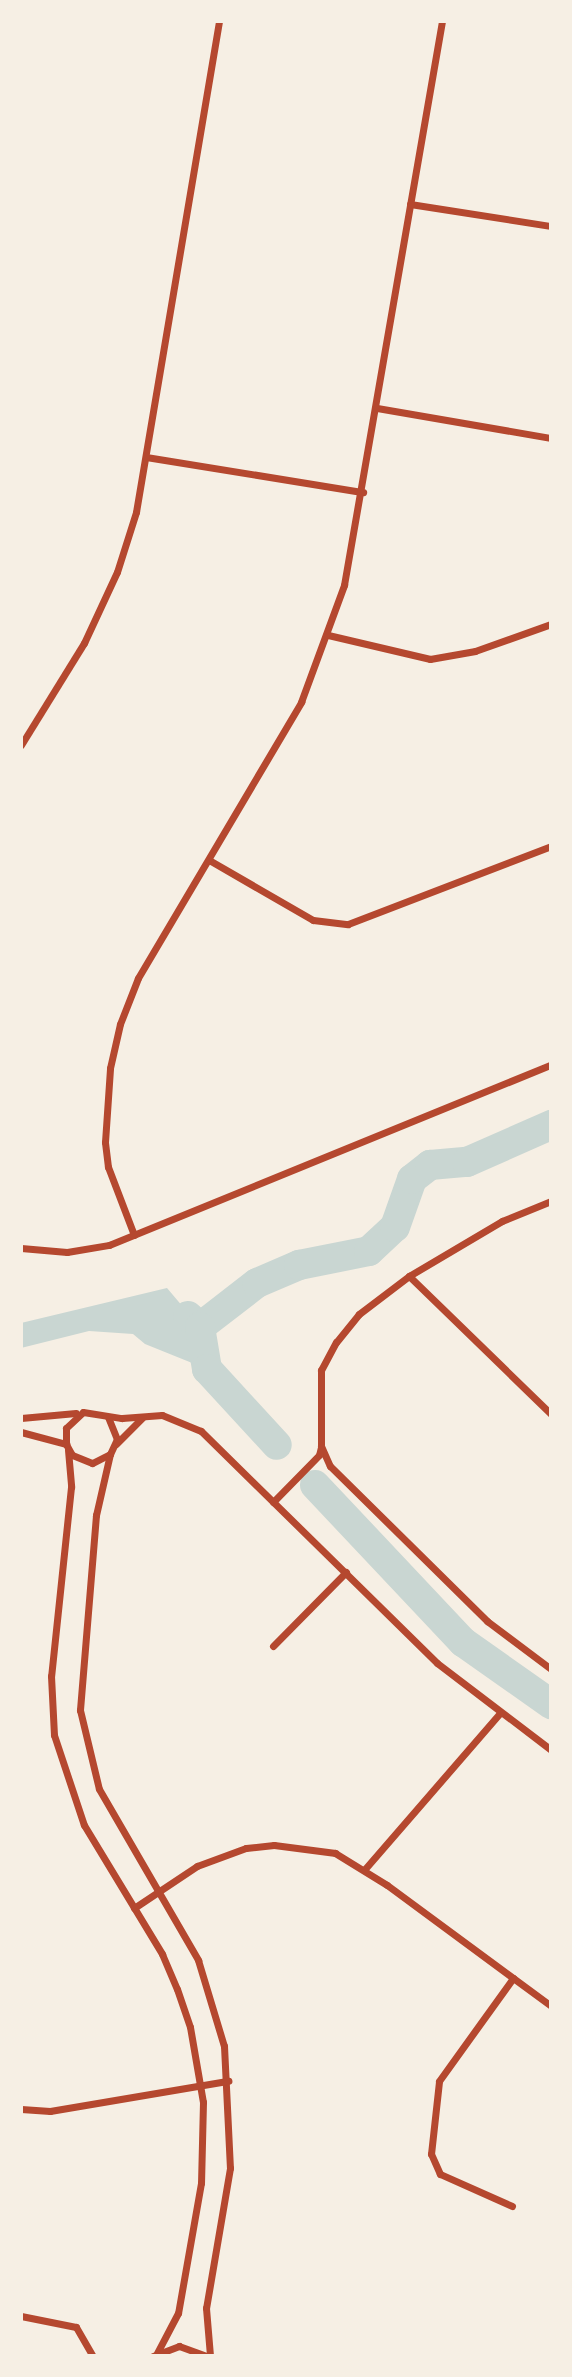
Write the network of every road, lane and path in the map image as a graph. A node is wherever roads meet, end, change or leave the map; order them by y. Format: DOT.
graph roads {
  1 [pos="219,21"];
  2 [pos="442,21"];
  3 [pos="410,204"];
  4 [pos="551,226"];
  5 [pos="377,408"];
  6 [pos="551,438"];
  7 [pos="146,457"];
  8 [pos="363,492"];
  9 [pos="551,624"];
  10 [pos="328,635"];
  11 [pos="21,745"];
  12 [pos="551,846"];
  13 [pos="209,860"];
  14 [pos="551,1065"];
  15 [pos="551,1200"];
  16 [pos="134,1236"];
  17 [pos="21,1248"];
  18 [pos="409,1276"];
  19 [pos="83,1412"];
  20 [pos="551,1414"];
  21 [pos="145,1415"];
  22 [pos="108,1417"];
  23 [pos="21,1418"];
  24 [pos="21,1432"];
  25 [pos="321,1446"];
  26 [pos="67,1447"];
  27 [pos="112,1450"];
  28 [pos="274,1502"];
  29 [pos="346,1572"];
  30 [pos="272,1646"];
  31 [pos="551,1669"];
  32 [pos="500,1713"];
  33 [pos="551,1750"];
  34 [pos="364,1870"];
  35 [pos="160,1890"];
  36 [pos="134,1908"];
  37 [pos="513,1978"];
  38 [pos="551,2006"];
  39 [pos="228,2081"];
  40 [pos="200,2085"];
  41 [pos="21,2109"];
  42 [pos="512,2206"];
  43 [pos="21,2316"];
  44 [pos="155,2354"];
  45 [pos="93,2356"];
  46 [pos="209,2356"];
  1 -- 7 [label="street"];
  2 -- 3 [label="street"];
  3 -- 4 [label="street"];
  3 -- 5 [label="street"];
  5 -- 6 [label="street"];
  5 -- 8 [label="street"];
  7 -- 8 [label="street"];
  7 -- 11 [label="street"];
  8 -- 10 [label="street"];
  9 -- 10 [label="street"];
  10 -- 13 [label="street"];
  12 -- 13 [label="street"];
  13 -- 16 [label="street"];
  14 -- 16 [label="street"];
  15 -- 18 [label="street"];
  16 -- 17 [label="street"];
  18 -- 20 [label="street"];
  18 -- 25 [label="street"];
  19 -- 22 [label="street"];
  19 -- 23 [label="street"];
  19 -- 26 [label="street"];
  21 -- 22 [label="street"];
  21 -- 27 [label="street"];
  21 -- 28 [label="street"];
  22 -- 27 [label="street"];
  24 -- 26 [label="street"];
  25 -- 28 [label="street"];
  25 -- 31 [label="street"];
  26 -- 27 [label="street"];
  26 -- 36 [label="street"];
  27 -- 35 [label="street"];
  28 -- 29 [label="street"];
  29 -- 30 [label="street"];
  29 -- 32 [label="street"];
  32 -- 33 [label="street"];
  32 -- 34 [label="street"];
  34 -- 35 [label="street"];
  34 -- 37 [label="street"];
  35 -- 36 [label="street"];
  35 -- 39 [label="street"];
  36 -- 40 [label="street"];
  37 -- 38 [label="street"];
  37 -- 42 [label="street"];
  39 -- 40 [label="street"];
  39 -- 46 [label="street"];
  40 -- 41 [label="street"];
  40 -- 44 [label="street"];
  43 -- 45 [label="street"];
  44 -- 46 [label="street"];
}
